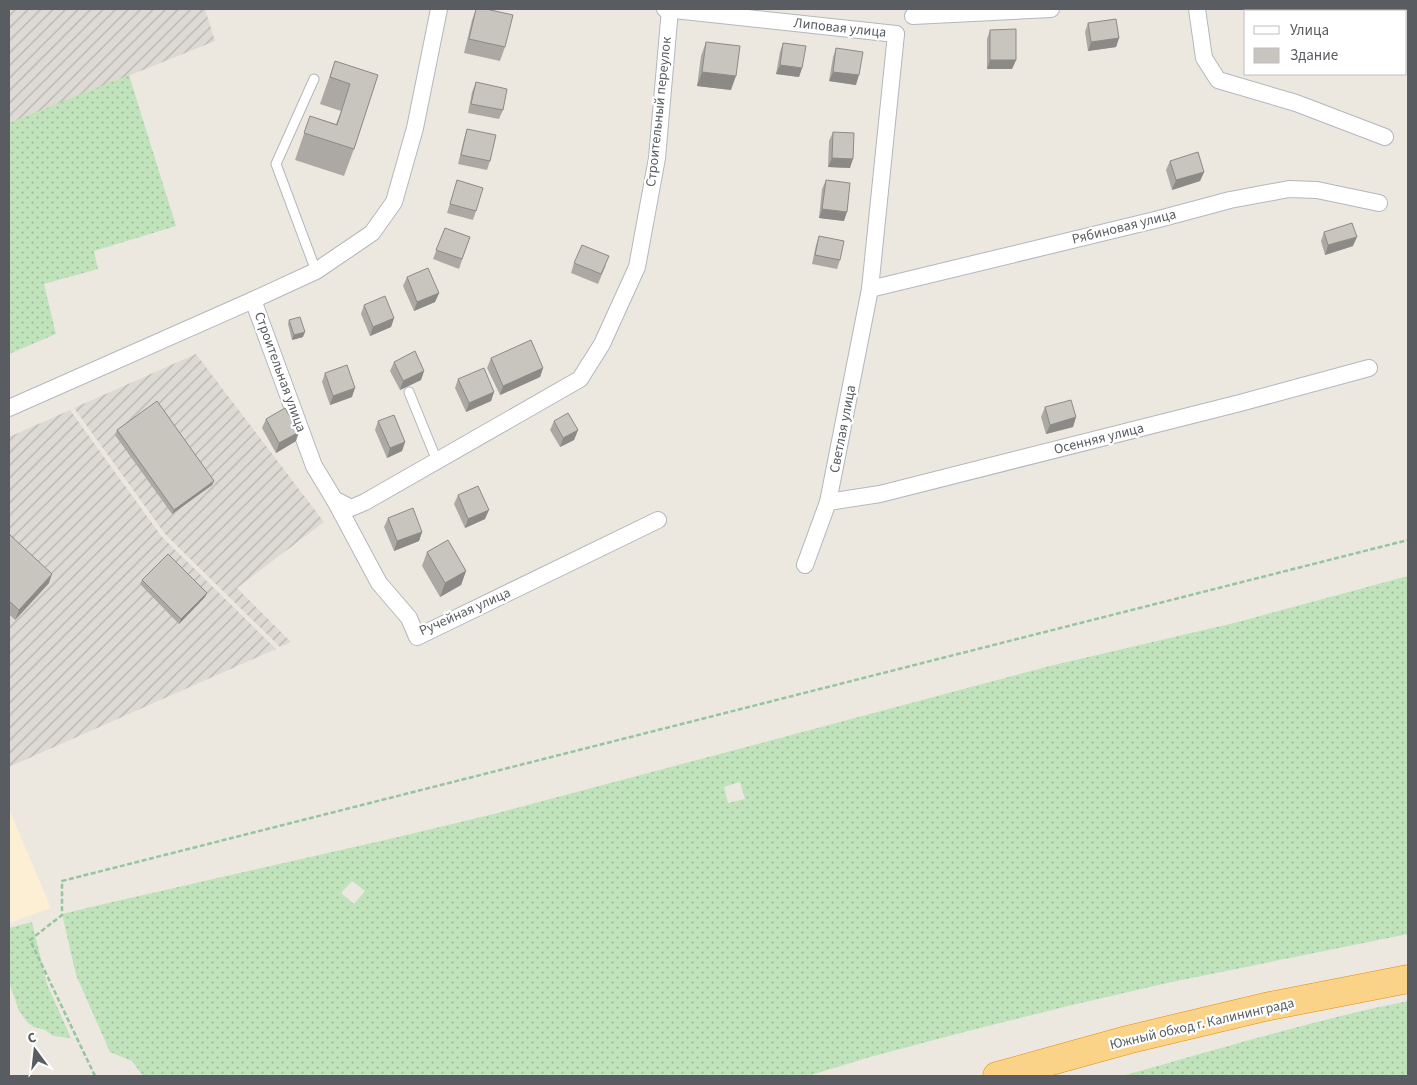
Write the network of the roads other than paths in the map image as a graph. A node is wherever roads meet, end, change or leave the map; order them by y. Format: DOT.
graph roads {
  1 [pos="439,9"];
  2 [pos="668,9"];
  3 [pos="1051,9"];
  4 [pos="1197,9"];
  5 [pos="916,12"];
  6 [pos="896,34"];
  7 [pos="314,79"];
  8 [pos="1385,137"];
  9 [pos="1379,203"];
  10 [pos="316,271"];
  11 [pos="870,289"];
  12 [pos="253,300"];
  13 [pos="1369,368"];
  14 [pos="409,392"];
  15 [pos="9,408"];
  16 [pos="437,461"];
  17 [pos="334,499"];
  18 [pos="828,502"];
  19 [pos="658,520"];
  20 [pos="806,565"];
  21 [pos="1408,979"];
  22 [pos="997,1076"];
  1 -- 10 [label="street, Строительная улица"];
  2 -- 6 [label="street, Липовая улица"];
  2 -- 16 [label="street, Строительный переулок"];
  3 -- 5 [label="street"];
  4 -- 8 [label="street"];
  5 -- 6 [label="street"];
  6 -- 11 [label="street, Светлая улица"];
  7 -- 10 [label="lane"];
  9 -- 11 [label="street, Рябиновая улица"];
  10 -- 12 [label="street, Строительная улица"];
  11 -- 18 [label="street, Светлая улица"];
  12 -- 15 [label="street"];
  12 -- 17 [label="street, Строительная улица"];
  13 -- 18 [label="street, Осенняя улица"];
  14 -- 16 [label="lane"];
  16 -- 17 [label="street"];
  17 -- 19 [label="street, Ручейная улица"];
  18 -- 20 [label="street, Светлая улица"];
  21 -- 22 [label="highway, Южный обход г. Калининграда"];
}
